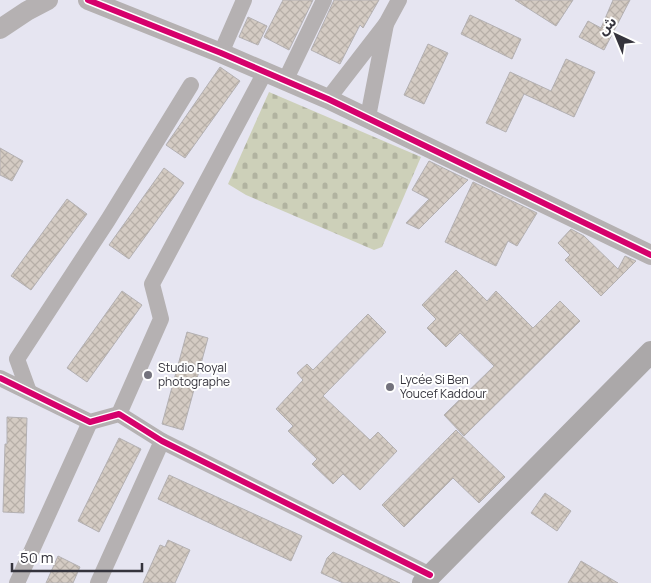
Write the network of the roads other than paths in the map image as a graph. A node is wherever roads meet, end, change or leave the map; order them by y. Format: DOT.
graph roads {
  1 [pos="48,0"];
  2 [pos="88,0"];
  3 [pos="244,0"];
  4 [pos="324,0"];
  5 [pos="399,0"];
  6 [pos="386,24"];
  7 [pos="0,29"];
  8 [pos="221,53"];
  9 [pos="266,72"];
  10 [pos="285,81"];
  11 [pos="191,85"];
  12 [pos="328,99"];
  13 [pos="368,117"];
  14 [pos="651,255"];
  15 [pos="651,352"];
  16 [pos="0,378"];
  17 [pos="29,392"];
  18 [pos="119,414"];
  19 [pos="90,422"];
  20 [pos="162,441"];
  21 [pos="426,579"];
  22 [pos="17,583"];
  23 [pos="98,583"];
  1 -- 7 [label="street"];
  2 -- 8 [label="street"];
  3 -- 8 [label="street"];
  4 -- 10 [label="street"];
  5 -- 6 [label="street"];
  6 -- 12 [label="street"];
  6 -- 13 [label="street"];
  8 -- 9 [label="street"];
  9 -- 10 [label="street"];
  9 -- 18 [label="street"];
  10 -- 12 [label="street"];
  11 -- 17 [label="street"];
  12 -- 13 [label="street"];
  13 -- 14 [label="street"];
  15 -- 21 [label="main road"];
  16 -- 17 [label="street"];
  17 -- 19 [label="street"];
  18 -- 19 [label="street"];
  18 -- 20 [label="street"];
  19 -- 22 [label="street"];
  20 -- 21 [label="street"];
  20 -- 23 [label="street"];
}
